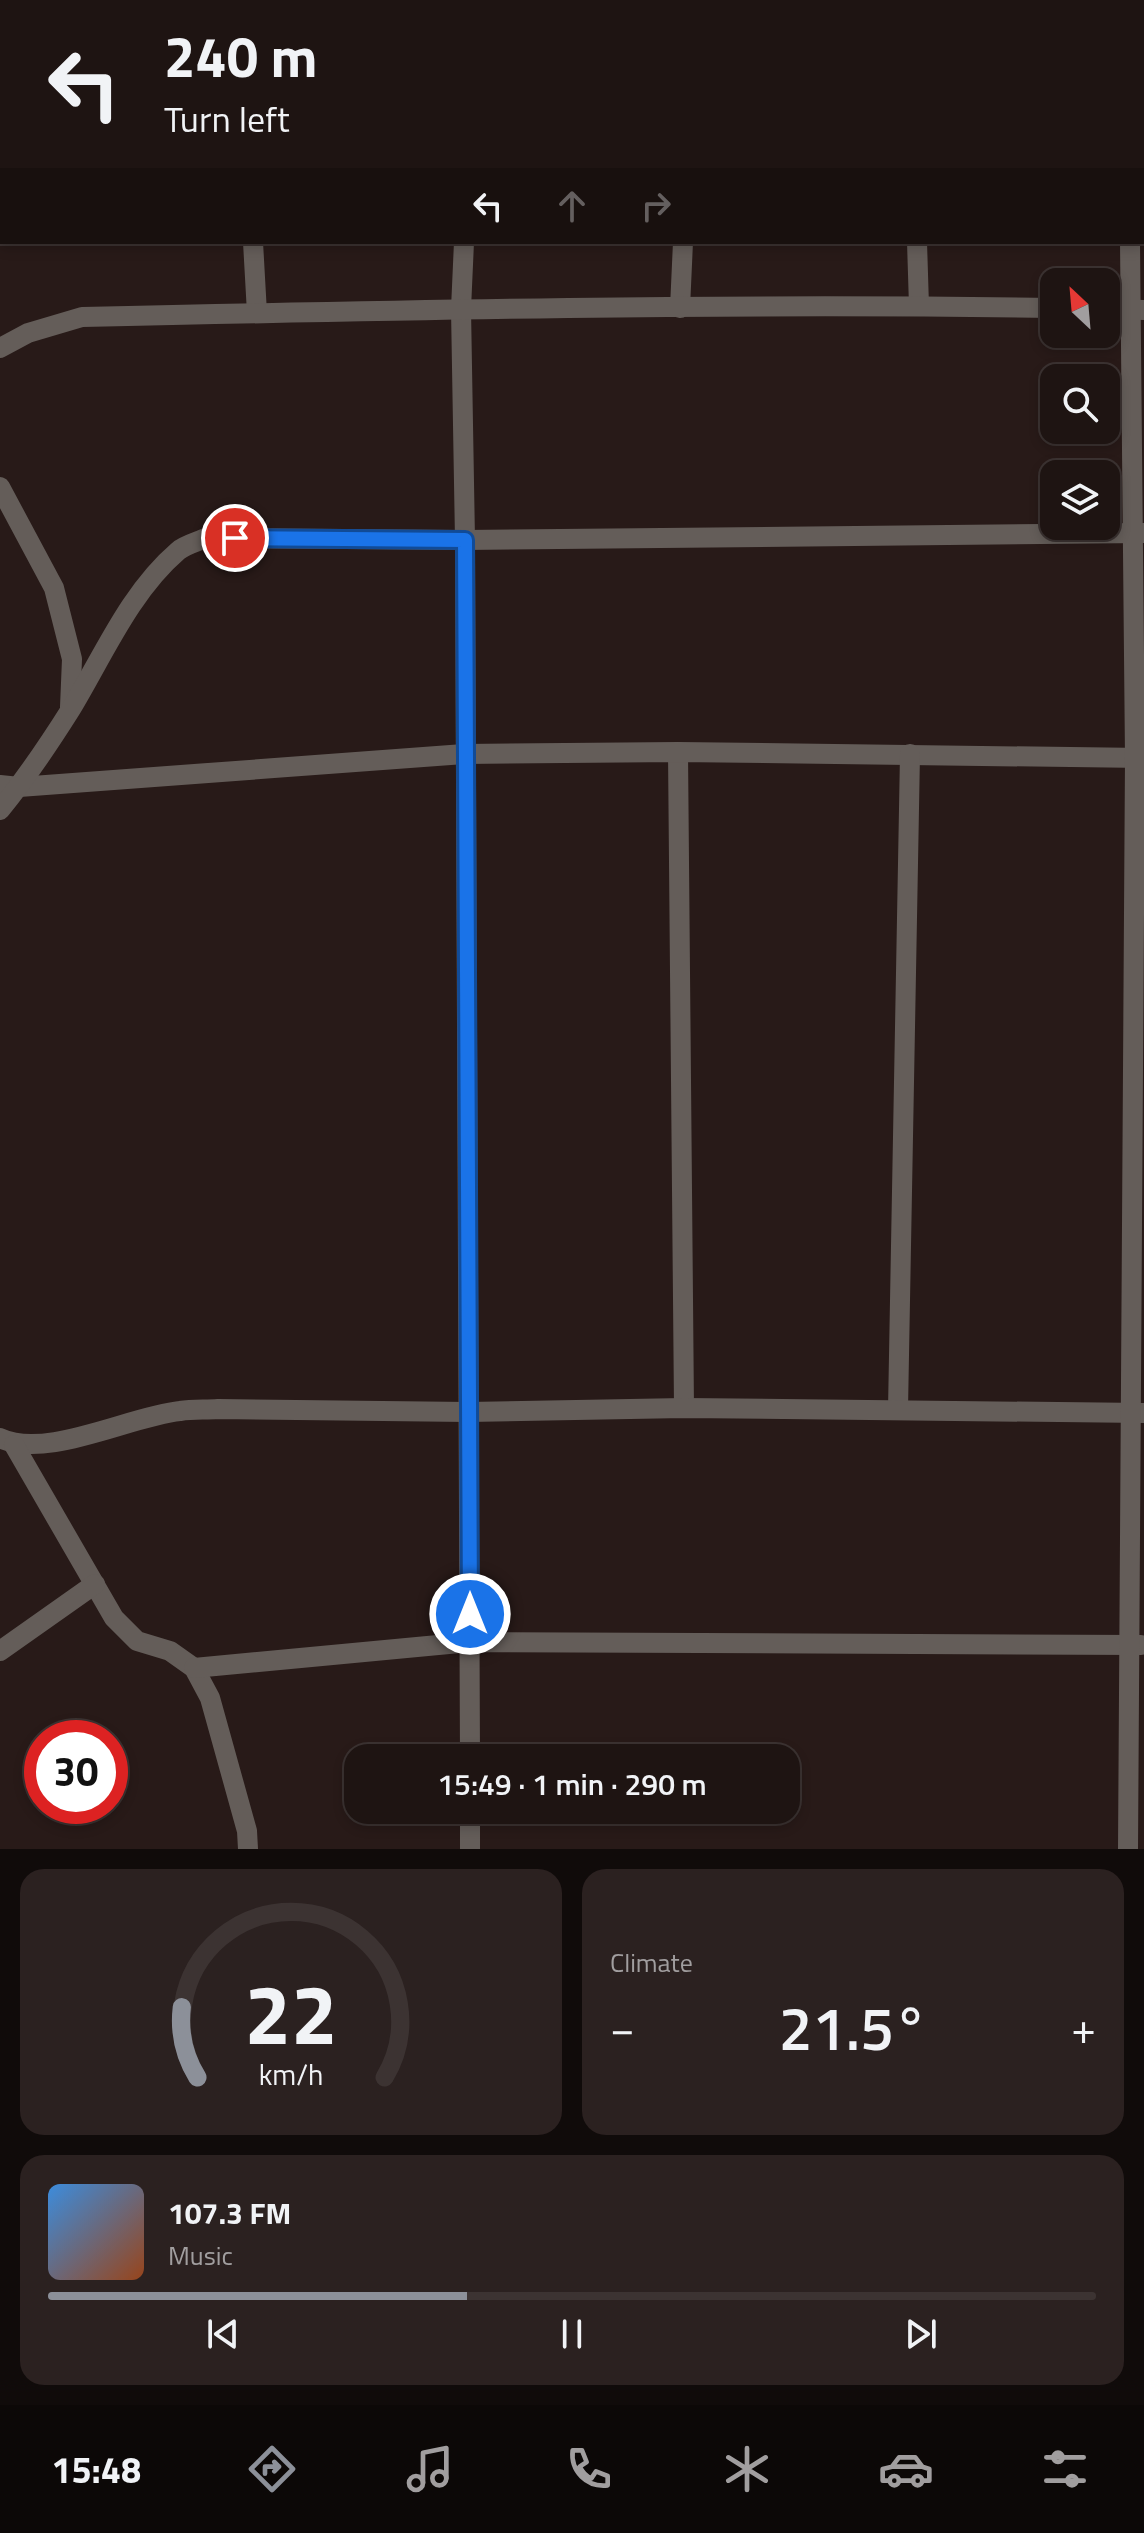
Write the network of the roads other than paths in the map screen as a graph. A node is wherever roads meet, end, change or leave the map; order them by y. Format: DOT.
graph roads {
  1 [pos="253,244"];
  2 [pos="464,244"];
  3 [pos="683,244"];
  4 [pos="917,244"];
  5 [pos="1130,244"];
  6 [pos="919,306"];
  7 [pos="680,308"];
  8 [pos="1040,308"];
  9 [pos="461,309"];
  10 [pos="1137,310"];
  11 [pos="257,313"];
  12 [pos="0,348"];
  13 [pos="0,487"];
  14 [pos="1138,534"];
  15 [pos="465,540"];
  16 [pos="69,711"];
  17 [pos="678,752"];
  18 [pos="464,754"];
  19 [pos="910,754"];
  20 [pos="1139,758"];
  21 [pos="10,786"];
  22 [pos="0,810"];
  23 [pos="1139,942"];
  24 [pos="684,1408"];
  25 [pos="898,1410"];
  26 [pos="468,1412"];
  27 [pos="1137,1413"];
  28 [pos="7,1441"];
  29 [pos="95,1584"];
  30 [pos="470,1642"];
  31 [pos="1138,1646"];
  32 [pos="0,1651"];
  33 [pos="194,1668"];
  34 [pos="470,1744"];
  35 [pos="470,1824"];
  36 [pos="248,1849"];
  37 [pos="470,1849"];
  38 [pos="1128,1849"];
  1 -- 11 [label="street"];
  2 -- 9 [label="street"];
  3 -- 7 [label="street"];
  4 -- 6 [label="street"];
  5 -- 10 [label="street"];
  6 -- 7 [label="street"];
  6 -- 8 [label="street"];
  7 -- 9 [label="street"];
  9 -- 11 [label="street"];
  9 -- 15 [label="street"];
  10 -- 14 [label="street"];
  11 -- 12 [label="street"];
  13 -- 16 [label="street"];
  14 -- 15 [label="street"];
  14 -- 20 [label="street"];
  15 -- 16 [label="street"];
  15 -- 18 [label="street"];
  16 -- 21 [label="street"];
  17 -- 18 [label="street"];
  17 -- 19 [label="street"];
  17 -- 24 [label="street"];
  18 -- 21 [label="street"];
  18 -- 26 [label="street"];
  19 -- 20 [label="street"];
  19 -- 25 [label="street"];
  20 -- 23 [label="street"];
  21 -- 22 [label="street"];
  23 -- 27 [label="street"];
  24 -- 25 [label="street"];
  24 -- 26 [label="street"];
  25 -- 27 [label="street"];
  26 -- 28 [label="street"];
  26 -- 30 [label="street"];
  27 -- 31 [label="street"];
  28 -- 29 [label="street"];
  29 -- 32 [label="street"];
  29 -- 33 [label="street"];
  30 -- 31 [label="street"];
  30 -- 33 [label="street"];
  30 -- 34 [label="street"];
  31 -- 38 [label="street"];
  33 -- 36 [label="street"];
  35 -- 37 [label="street"];
}
